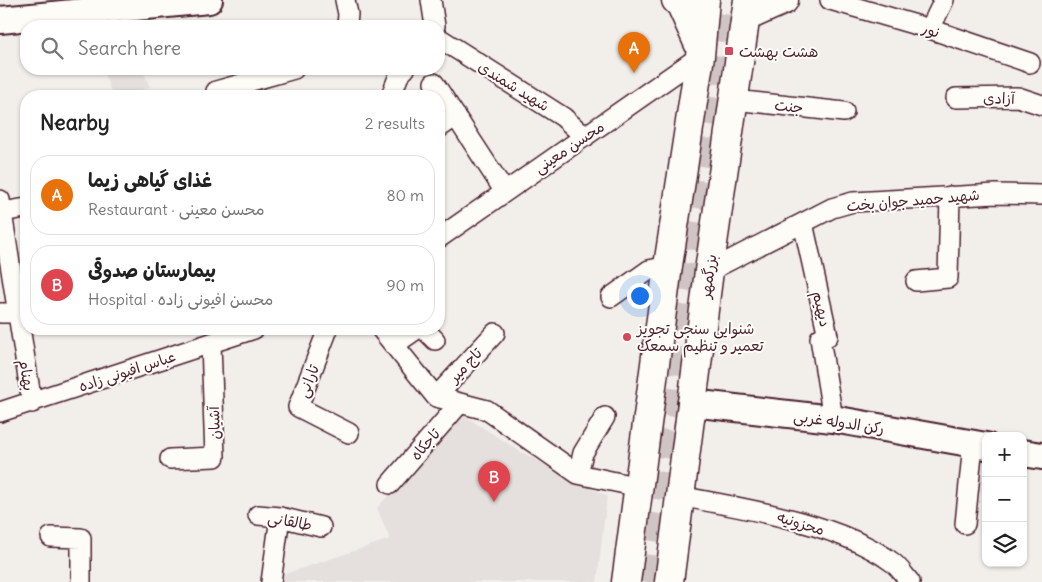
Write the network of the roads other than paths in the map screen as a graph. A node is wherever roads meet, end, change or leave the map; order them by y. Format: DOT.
graph roads {
  1 [pos="209,0"];
  2 [pos="345,0"];
  3 [pos="431,0"];
  4 [pos="676,0"];
  5 [pos="705,0"];
  6 [pos="784,0"];
  7 [pos="830,0"];
  8 [pos="944,0"];
  9 [pos="747,8"];
  10 [pos="0,20"];
  11 [pos="348,20"];
  12 [pos="434,20"];
  13 [pos="930,29"];
  14 [pos="445,42"];
  15 [pos="700,52"];
  16 [pos="1030,63"];
  17 [pos="273,75"];
  18 [pos="399,75"];
  19 [pos="434,83"];
  20 [pos="220,90"];
  21 [pos="393,90"];
  22 [pos="439,90"];
  23 [pos="956,98"];
  24 [pos="445,100"];
  25 [pos="734,100"];
  26 [pos="1042,105"];
  27 [pos="844,112"];
  28 [pos="456,116"];
  29 [pos="445,124"];
  30 [pos="585,137"];
  31 [pos="506,192"];
  32 [pos="1042,195"];
  33 [pos="950,196"];
  34 [pos="1,206"];
  35 [pos="20,208"];
  36 [pos="803,223"];
  37 [pos="445,234"];
  38 [pos="668,266"];
  39 [pos="709,271"];
  40 [pos="916,281"];
  41 [pos="611,297"];
  42 [pos="9,313"];
  43 [pos="495,333"];
  44 [pos="236,335"];
  45 [pos="326,335"];
  46 [pos="386,335"];
  47 [pos="408,335"];
  48 [pos="211,343"];
  49 [pos="394,345"];
  50 [pos="436,397"];
  51 [pos="32,402"];
  52 [pos="460,403"];
  53 [pos="691,403"];
  54 [pos="0,412"];
  55 [pos="605,417"];
  56 [pos="833,420"];
  57 [pos="349,434"];
  58 [pos="979,445"];
  59 [pos="1027,454"];
  60 [pos="1042,456"];
  61 [pos="170,459"];
  62 [pos="578,474"];
  63 [pos="390,484"];
  64 [pos="637,500"];
  65 [pos="678,505"];
  66 [pos="258,515"];
  67 [pos="280,517"];
  68 [pos="965,524"];
  69 [pos="321,527"];
  70 [pos="51,537"];
  71 [pos="81,582"];
  72 [pos="271,582"];
  73 [pos="626,582"];
  74 [pos="668,582"];
  75 [pos="910,582"];
  1 -- 10 [label="main road"];
  2 -- 11 [label="street"];
  3 -- 12 [label="street"];
  4 -- 15 [label="main road"];
  5 -- 15 [label="main road"];
  6 -- 9 [label="main road"];
  7 -- 13 [label="street, نور"];
  8 -- 13 [label="street"];
  9 -- 25 [label="main road, بزرگمهر"];
  13 -- 16 [label="street, نور"];
  14 -- 30 [label="street, شهید شمندی"];
  15 -- 30 [label="street, محسن معینی"];
  15 -- 38 [label="main road"];
  17 -- 20 [label="street"];
  18 -- 21 [label="street"];
  19 -- 22 [label="street"];
  23 -- 26 [label="street, آزادی"];
  24 -- 28 [label="street"];
  25 -- 27 [label="street, جنت"];
  25 -- 39 [label="main road, بزرگمهر"];
  28 -- 29 [label="street"];
  28 -- 31 [label="street"];
  30 -- 31 [label="street, محسن معینی"];
  31 -- 37 [label="street, محسن معینی"];
  32 -- 33 [label="street, شهید حمید جوان بخت"];
  33 -- 36 [label="street, شهید حمید جوان بخت"];
  33 -- 40 [label="street"];
  34 -- 35 [label="street"];
  34 -- 42 [label="street, بهنام"];
  36 -- 39 [label="street, شهید حمید جوان بخت"];
  36 -- 56 [label="street, دیهیم"];
  38 -- 41 [label="street"];
  38 -- 64 [label="main road"];
  39 -- 53 [label="main road, بزرگمهر"];
  42 -- 51 [label="street, بهنام"];
  43 -- 50 [label="street, تاج میر"];
  44 -- 48 [label="street, عباس افیونی زاده"];
  45 -- 57 [label="street, تارانی"];
  46 -- 49 [label="street"];
  47 -- 49 [label="street"];
  48 -- 51 [label="street, عباس افیونی زاده"];
  48 -- 61 [label="street, آشیان"];
  49 -- 50 [label="street"];
  50 -- 52 [label="street"];
  51 -- 54 [label="street, عباس افیونی زاده"];
  52 -- 62 [label="street"];
  52 -- 63 [label="street, تاجکاه"];
  53 -- 56 [label="main road, رکن الدوله غربی"];
  53 -- 65 [label="main road, بزرگمهر"];
  55 -- 62 [label="street"];
  56 -- 58 [label="main road, رکن الدوله غربی"];
  58 -- 68 [label="street"];
  59 -- 60 [label="main road"];
  62 -- 64 [label="street"];
  64 -- 65 [label="main road"];
  64 -- 73 [label="main road"];
  65 -- 74 [label="main road, بزرگمهر"];
  65 -- 75 [label="street, محزونیه"];
  66 -- 67 [label="street, طالقانی"];
  67 -- 69 [label="street, طالقانی"];
  67 -- 72 [label="street"];
  70 -- 71 [label="street"];
}
